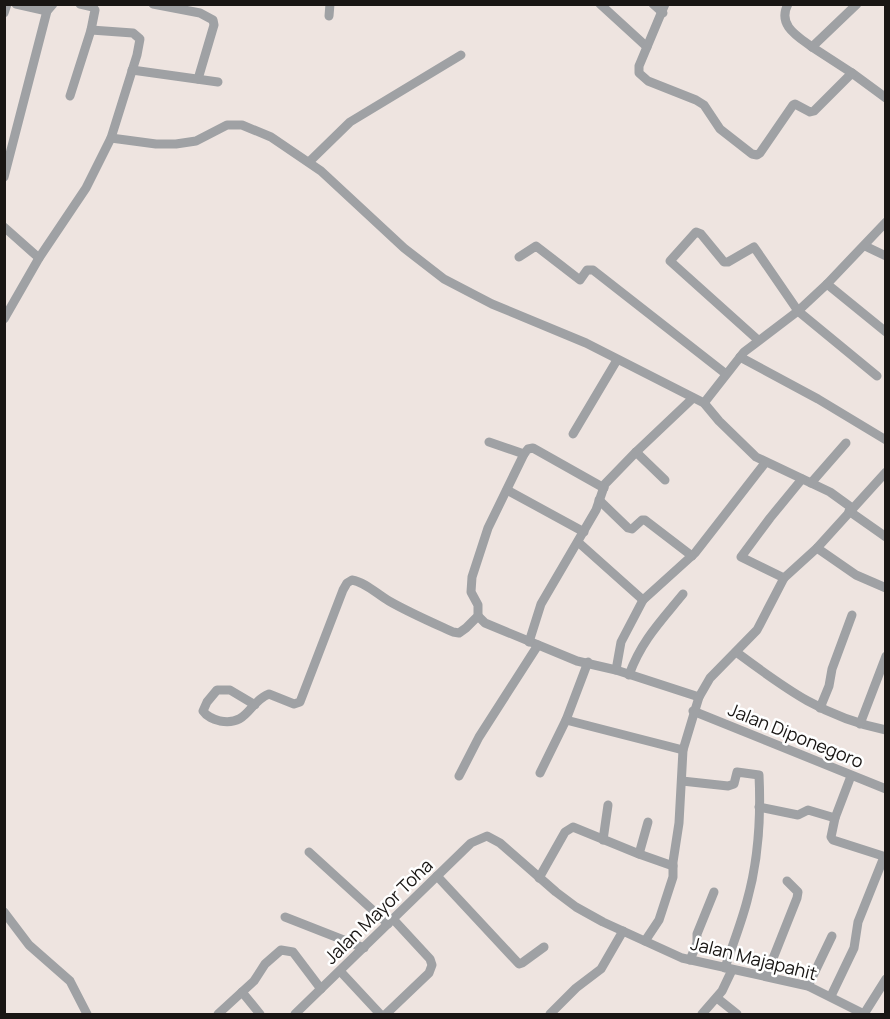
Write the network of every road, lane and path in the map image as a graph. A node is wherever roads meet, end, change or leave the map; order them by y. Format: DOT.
graph roads {
  1 [pos="7,4"];
  2 [pos="16,4"];
  3 [pos="80,4"];
  4 [pos="153,4"];
  5 [pos="330,4"];
  6 [pos="600,4"];
  7 [pos="653,4"];
  8 [pos="788,4"];
  9 [pos="857,4"];
  10 [pos="50,8"];
  11 [pos="664,9"];
  12 [pos="4,13"];
  13 [pos="329,16"];
  14 [pos="91,30"];
  15 [pos="647,47"];
  16 [pos="813,47"];
  17 [pos="461,55"];
  18 [pos="132,70"];
  19 [pos="852,73"];
  20 [pos="198,79"];
  21 [pos="218,82"];
  22 [pos="70,96"];
  23 [pos="885,98"];
  24 [pos="111,138"];
  25 [pos="309,162"];
  26 [pos="4,177"];
  27 [pos="885,222"];
  28 [pos="4,226"];
  29 [pos="865,246"];
  30 [pos="885,256"];
  31 [pos="519,257"];
  32 [pos="39,258"];
  33 [pos="827,284"];
  34 [pos="8,305"];
  35 [pos="798,311"];
  36 [pos="4,319"];
  37 [pos="885,332"];
  38 [pos="758,340"];
  39 [pos="740,357"];
  40 [pos="617,360"];
  41 [pos="726,374"];
  42 [pos="877,376"];
  43 [pos="693,398"];
  44 [pos="704,403"];
  45 [pos="573,434"];
  46 [pos="885,440"];
  47 [pos="489,442"];
  48 [pos="846,443"];
  49 [pos="636,452"];
  50 [pos="524,454"];
  51 [pos="765,463"];
  52 [pos="885,472"];
  53 [pos="665,480"];
  54 [pos="806,481"];
  55 [pos="604,488"];
  56 [pos="507,490"];
  57 [pos="600,500"];
  58 [pos="851,510"];
  59 [pos="584,532"];
  60 [pos="885,537"];
  61 [pos="578,542"];
  62 [pos="817,548"];
  63 [pos="692,556"];
  64 [pos="784,578"];
  65 [pos="885,588"];
  66 [pos="683,594"];
  67 [pos="643,600"];
  68 [pos="852,615"];
  69 [pos="478,616"];
  70 [pos="533,643"];
  71 [pos="736,652"];
  72 [pos="885,656"];
  73 [pos="588,663"];
  74 [pos="616,670"];
  75 [pos="630,675"];
  76 [pos="699,697"];
  77 [pos="255,705"];
  78 [pos="819,708"];
  79 [pos="693,711"];
  80 [pos="566,720"];
  81 [pos="860,724"];
  82 [pos="885,730"];
  83 [pos="683,750"];
  84 [pos="540,772"];
  85 [pos="459,776"];
  86 [pos="851,776"];
  87 [pos="682,781"];
  88 [pos="885,789"];
  89 [pos="608,805"];
  90 [pos="759,807"];
  91 [pos="836,818"];
  92 [pos="648,822"];
  93 [pos="487,836"];
  94 [pos="603,840"];
  95 [pos="309,852"];
  96 [pos="639,854"];
  97 [pos="885,857"];
  98 [pos="673,866"];
  99 [pos="437,876"];
  100 [pos="539,878"];
  101 [pos="788,881"];
  102 [pos="714,892"];
  103 [pos="4,912"];
  104 [pos="285,917"];
  105 [pos="390,921"];
  106 [pos="623,931"];
  107 [pos="832,936"];
  108 [pos="645,941"];
  109 [pos="544,947"];
  110 [pos="364,948"];
  111 [pos="690,960"];
  112 [pos="728,969"];
  113 [pos="340,971"];
  114 [pos="766,976"];
  115 [pos="885,979"];
  116 [pos="808,986"];
  117 [pos="321,989"];
  118 [pos="242,992"];
  119 [pos="831,996"];
  120 [pos="717,998"];
  121 [pos="87,1014"];
  122 [pos="218,1014"];
  123 [pos="260,1014"];
  124 [pos="295,1014"];
  125 [pos="380,1014"];
  126 [pos="386,1014"];
  127 [pos="550,1014"];
  128 [pos="702,1014"];
  129 [pos="737,1014"];
  130 [pos="864,1014"];
  1 -- 12 [label="street"];
  2 -- 10 [label="street"];
  3 -- 14 [label="street"];
  4 -- 20 [label="street"];
  5 -- 13 [label="street"];
  6 -- 15 [label="street"];
  7 -- 11 [label="street"];
  8 -- 16 [label="street"];
  9 -- 16 [label="street"];
  10 -- 26 [label="street"];
  11 -- 15 [label="street"];
  14 -- 18 [label="street"];
  14 -- 22 [label="street"];
  15 -- 19 [label="street"];
  16 -- 19 [label="street"];
  17 -- 25 [label="street"];
  18 -- 20 [label="street"];
  18 -- 24 [label="street"];
  19 -- 23 [label="street"];
  20 -- 21 [label="street"];
  24 -- 25 [label="street"];
  24 -- 32 [label="street"];
  25 -- 40 [label="street"];
  27 -- 29 [label="street"];
  28 -- 32 [label="street"];
  29 -- 30 [label="street"];
  29 -- 33 [label="street"];
  31 -- 41 [label="street"];
  32 -- 34 [label="street"];
  33 -- 35 [label="street"];
  33 -- 37 [label="street"];
  34 -- 36 [label="street"];
  35 -- 38 [label="street"];
  35 -- 38 [label="street"];
  35 -- 42 [label="street"];
  38 -- 39 [label="street"];
  39 -- 41 [label="street"];
  39 -- 46 [label="street"];
  40 -- 43 [label="street"];
  40 -- 45 [label="street"];
  41 -- 44 [label="street"];
  43 -- 44 [label="street"];
  43 -- 49 [label="street"];
  44 -- 51 [label="street"];
  47 -- 50 [label="street"];
  48 -- 54 [label="street"];
  49 -- 53 [label="street"];
  49 -- 55 [label="street"];
  50 -- 55 [label="street"];
  50 -- 56 [label="street"];
  51 -- 54 [label="street"];
  51 -- 63 [label="street"];
  52 -- 58 [label="street"];
  54 -- 58 [label="street"];
  54 -- 64 [label="street"];
  55 -- 57 [label="street"];
  56 -- 59 [label="street"];
  56 -- 69 [label="street"];
  57 -- 59 [label="street"];
  57 -- 63 [label="street"];
  58 -- 60 [label="street"];
  58 -- 62 [label="street"];
  59 -- 61 [label="street"];
  61 -- 67 [label="street"];
  61 -- 70 [label="street"];
  62 -- 64 [label="street"];
  62 -- 65 [label="street"];
  63 -- 67 [label="street"];
  64 -- 71 [label="street"];
  66 -- 75 [label="street"];
  67 -- 74 [label="street"];
  68 -- 78 [label="street"];
  69 -- 70 [label="street"];
  69 -- 77 [label="street"];
  70 -- 73 [label="street"];
  70 -- 85 [label="street"];
  71 -- 76 [label="street"];
  71 -- 78 [label="street"];
  72 -- 81 [label="street"];
  73 -- 74 [label="street"];
  73 -- 80 [label="street"];
  74 -- 75 [label="street"];
  75 -- 76 [label="street"];
  76 -- 79 [label="street"];
  77 -- 77 [label="street"];
  78 -- 81 [label="street"];
  79 -- 83 [label="street"];
  79 -- 86 [label="street, Jalan Diponegoro"];
  80 -- 83 [label="street"];
  80 -- 84 [label="street"];
  81 -- 82 [label="street"];
  83 -- 87 [label="street"];
  86 -- 88 [label="street, Jalan Diponegoro"];
  86 -- 91 [label="street"];
  87 -- 90 [label="street"];
  87 -- 98 [label="street"];
  89 -- 94 [label="street"];
  90 -- 91 [label="street"];
  90 -- 112 [label="street"];
  91 -- 97 [label="street"];
  92 -- 96 [label="street"];
  93 -- 99 [label="street, Jalan Mayor Toha"];
  93 -- 100 [label="street, Jalan Majapahit"];
  94 -- 96 [label="street"];
  94 -- 100 [label="street"];
  95 -- 105 [label="street"];
  96 -- 98 [label="street"];
  97 -- 119 [label="street"];
  98 -- 108 [label="street"];
  99 -- 105 [label="street, Jalan Mayor Toha"];
  99 -- 109 [label="street"];
  100 -- 106 [label="street, Jalan Majapahit"];
  101 -- 114 [label="street"];
  102 -- 111 [label="street"];
  103 -- 121 [label="street"];
  104 -- 110 [label="street"];
  105 -- 110 [label="street, Jalan Mayor Toha"];
  105 -- 126 [label="street"];
  106 -- 108 [label="street, Jalan Majapahit"];
  106 -- 127 [label="street"];
  107 -- 116 [label="street"];
  108 -- 111 [label="street, Jalan Majapahit"];
  110 -- 113 [label="street, Jalan Mayor Toha"];
  111 -- 112 [label="street, Jalan Majapahit"];
  112 -- 114 [label="street, Jalan Majapahit"];
  112 -- 120 [label="street"];
  113 -- 117 [label="street, Jalan Mayor Toha"];
  113 -- 125 [label="street"];
  114 -- 116 [label="street, Jalan Majapahit"];
  115 -- 130 [label="street"];
  116 -- 119 [label="street, Jalan Majapahit"];
  117 -- 118 [label="street"];
  117 -- 124 [label="street, Jalan Mayor Toha"];
  118 -- 122 [label="street"];
  118 -- 123 [label="street"];
  119 -- 130 [label="street, Jalan Majapahit"];
  120 -- 128 [label="street"];
  120 -- 129 [label="street"];
}
